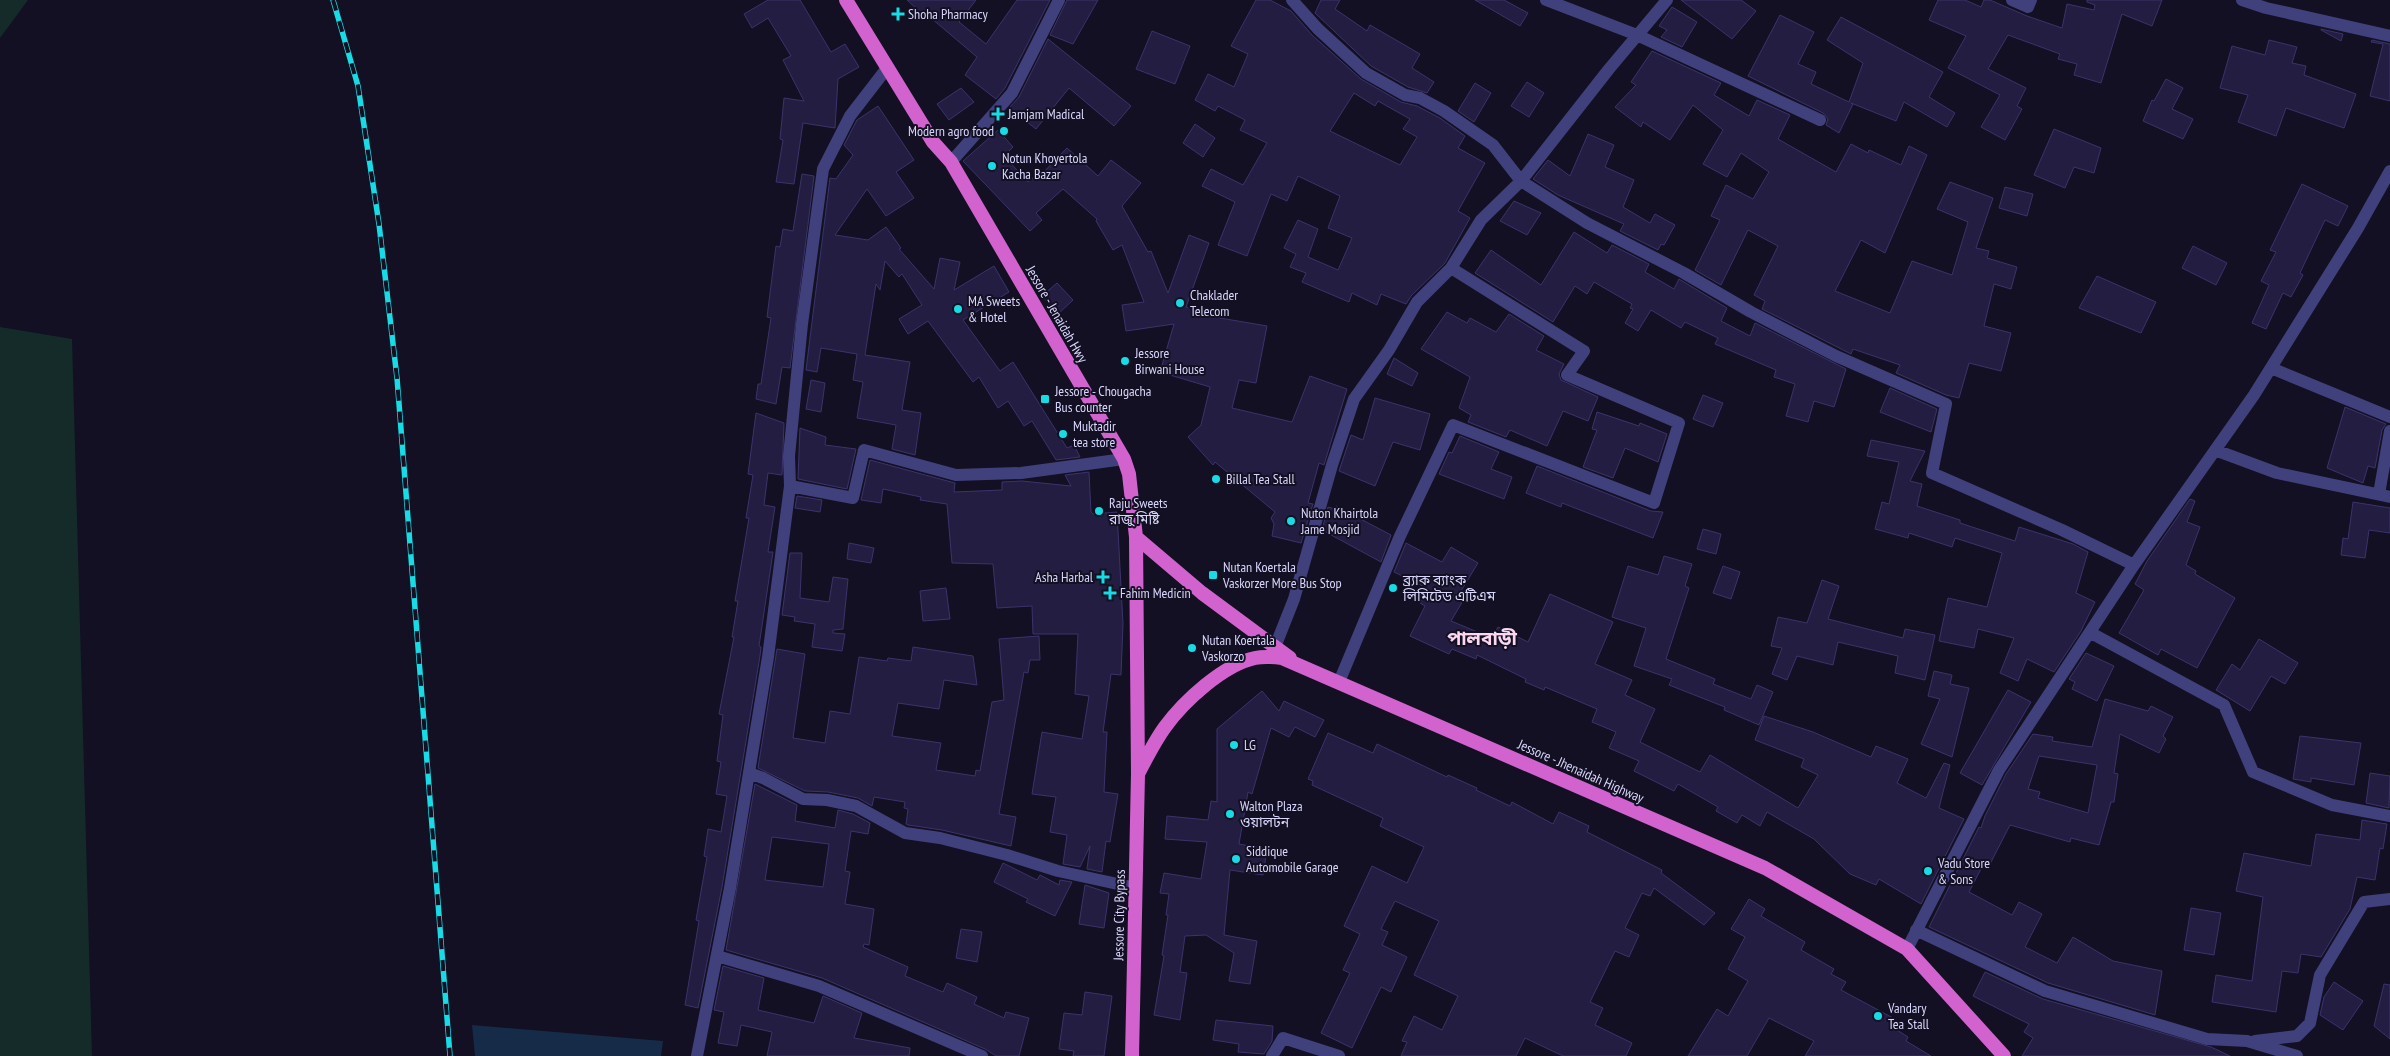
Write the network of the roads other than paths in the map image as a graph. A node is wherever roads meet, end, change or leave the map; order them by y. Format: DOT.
graph roads {
  1 [pos="846,0"];
  2 [pos="1059,0"];
  3 [pos="1292,0"];
  4 [pos="1546,0"];
  5 [pos="1667,0"];
  6 [pos="2012,0"];
  7 [pos="2031,0"];
  8 [pos="2242,0"];
  9 [pos="1638,35"];
  10 [pos="2390,36"];
  11 [pos="887,68"];
  12 [pos="1820,120"];
  13 [pos="951,162"];
  14 [pos="2390,171"];
  15 [pos="1521,180"];
  16 [pos="1451,268"];
  17 [pos="2271,368"];
  18 [pos="2390,417"];
  19 [pos="2390,431"];
  20 [pos="2215,450"];
  21 [pos="1124,459"];
  22 [pos="790,486"];
  23 [pos="2384,495"];
  24 [pos="1136,537"];
  25 [pos="2134,565"];
  26 [pos="2091,633"];
  27 [pos="1274,647"];
  28 [pos="1294,662"];
  29 [pos="1339,682"];
  30 [pos="749,774"];
  31 [pos="1138,774"];
  32 [pos="2390,816"];
  33 [pos="1136,888"];
  34 [pos="2390,899"];
  35 [pos="1916,930"];
  36 [pos="1907,949"];
  37 [pos="717,956"];
  38 [pos="2248,1041"];
  39 [pos="697,1056"];
  40 [pos="982,1056"];
  41 [pos="1132,1056"];
  42 [pos="1272,1056"];
  43 [pos="1339,1056"];
  44 [pos="2004,1056"];
  45 [pos="2296,1056"];
  1 -- 11 [label="highway, Jessore - Jenaidah Hwy"];
  2 -- 13 [label="street"];
  3 -- 15 [label="street"];
  4 -- 9 [label="street"];
  5 -- 9 [label="street"];
  6 -- 7 [label="street"];
  8 -- 10 [label="street"];
  9 -- 12 [label="street"];
  9 -- 15 [label="street"];
  11 -- 13 [label="highway, Jessore - Jenaidah Hwy"];
  11 -- 22 [label="street"];
  13 -- 21 [label="highway, Jessore - Jenaidah Hwy"];
  14 -- 17 [label="street"];
  15 -- 16 [label="street"];
  15 -- 25 [label="street"];
  16 -- 27 [label="street"];
  16 -- 29 [label="street"];
  17 -- 18 [label="street"];
  17 -- 20 [label="street"];
  19 -- 23 [label="street"];
  20 -- 23 [label="street"];
  20 -- 25 [label="street"];
  21 -- 22 [label="street"];
  21 -- 24 [label="highway, Jessore - Jenaidah Hwy"];
  22 -- 30 [label="street"];
  24 -- 27 [label="highway"];
  24 -- 31 [label="highway, Jessore City Bypass"];
  25 -- 26 [label="street"];
  26 -- 32 [label="street"];
  26 -- 35 [label="street"];
  27 -- 28 [label="highway"];
  28 -- 29 [label="highway, Jessore - Jhenaidah Highway"];
  28 -- 31 [label="highway, Jessore - Jhenaidah Highway"];
  29 -- 36 [label="highway, Jessore - Jhenaidah Highway"];
  30 -- 33 [label="street"];
  30 -- 37 [label="street"];
  31 -- 33 [label="highway, Jessore City Bypass"];
  33 -- 41 [label="highway, Jessore City Bypass"];
  34 -- 38 [label="street"];
  35 -- 36 [label="street"];
  35 -- 38 [label="street"];
  36 -- 44 [label="highway, Jessore - Jhenaidah Highway"];
  37 -- 39 [label="street"];
  37 -- 40 [label="street"];
  38 -- 45 [label="street"];
  42 -- 43 [label="street"];
}
